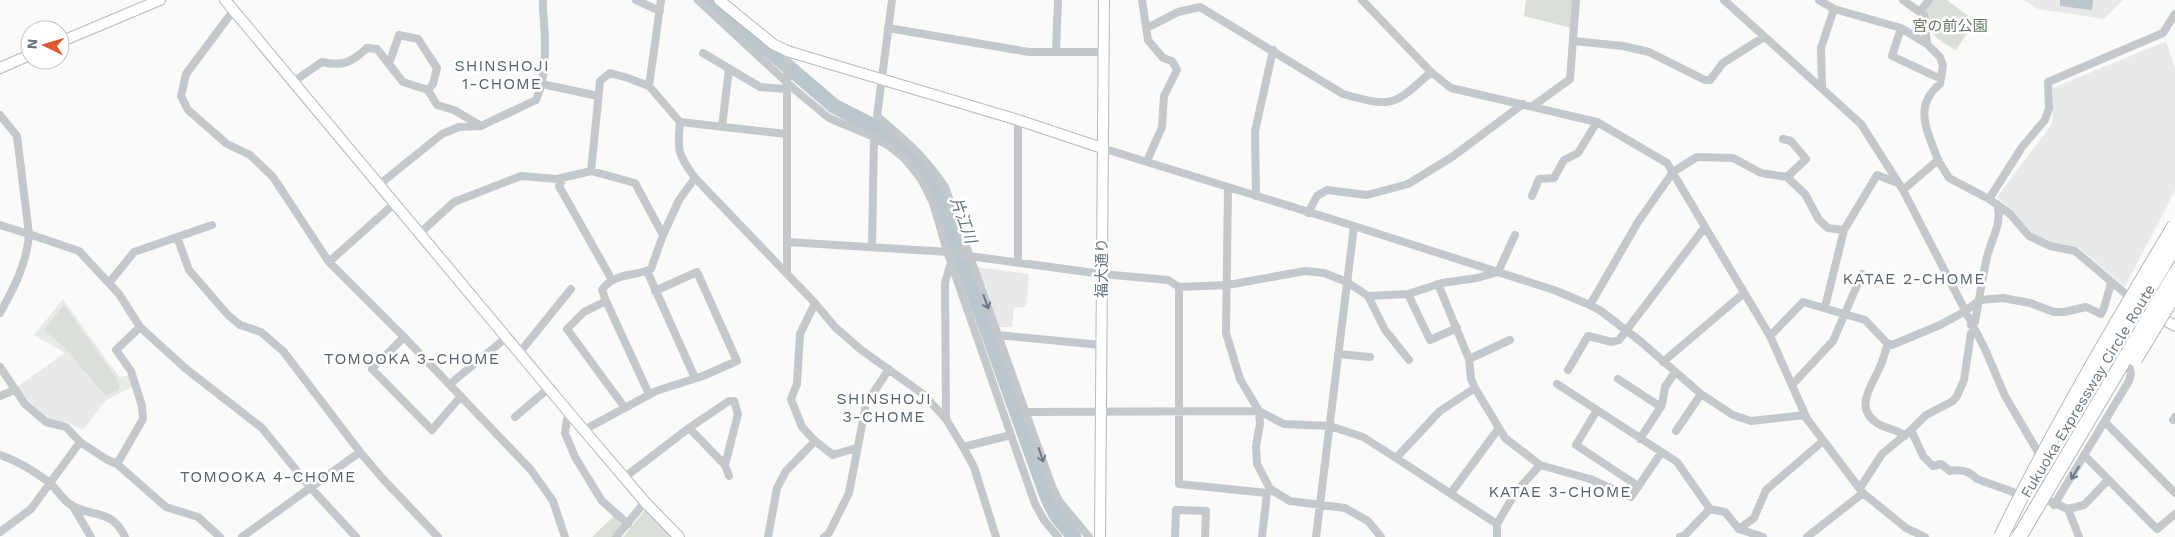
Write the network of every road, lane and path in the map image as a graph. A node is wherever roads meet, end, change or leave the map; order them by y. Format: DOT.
graph roads {
  1 [pos="160,0"];
  2 [pos="225,0"];
  3 [pos="543,0"];
  4 [pos="636,0"];
  5 [pos="662,0"];
  6 [pos="698,0"];
  7 [pos="719,0"];
  8 [pos="892,0"];
  9 [pos="1058,0"];
  10 [pos="1104,0"];
  11 [pos="1142,0"];
  12 [pos="1362,0"];
  13 [pos="1576,0"];
  14 [pos="1724,0"];
  15 [pos="1819,0"];
  16 [pos="1903,0"];
  17 [pos="1928,0"];
  18 [pos="1834,10"];
  19 [pos="233,11"];
  20 [pos="660,11"];
  21 [pos="1920,12"];
  22 [pos="2175,14"];
  23 [pos="888,28"];
  24 [pos="1147,28"];
  25 [pos="1901,28"];
  26 [pos="1764,37"];
  27 [pos="70,38"];
  28 [pos="1573,41"];
  29 [pos="1928,44"];
  30 [pos="1273,50"];
  31 [pos="1056,52"];
  32 [pos="1104,52"];
  33 [pos="703,53"];
  34 [pos="787,56"];
  35 [pos="20,59"];
  36 [pos="389,64"];
  37 [pos="0,68"];
  38 [pos="729,69"];
  39 [pos="1431,72"];
  40 [pos="881,79"];
  41 [pos="1941,79"];
  42 [pos="293,82"];
  43 [pos="786,82"];
  44 [pos="542,84"];
  45 [pos="649,86"];
  46 [pos="1822,88"];
  47 [pos="428,90"];
  48 [pos="598,96"];
  49 [pos="1523,104"];
  50 [pos="1533,106"];
  51 [pos="0,115"];
  52 [pos="1018,120"];
  53 [pos="680,122"];
  54 [pos="1598,122"];
  55 [pos="481,126"];
  56 [pos="722,127"];
  57 [pos="787,134"];
  58 [pos="874,137"];
  59 [pos="1783,139"];
  60 [pos="1102,148"];
  61 [pos="1938,160"];
  62 [pos="1147,162"];
  63 [pos="591,171"];
  64 [pos="1673,172"];
  65 [pos="1787,177"];
  66 [pos="563,178"];
  67 [pos="695,178"];
  68 [pos="380,184"];
  69 [pos="1900,187"];
  70 [pos="1228,188"];
  71 [pos="1256,196"];
  72 [pos="1532,196"];
  73 [pos="1989,199"];
  74 [pos="395,203"];
  75 [pos="1997,204"];
  76 [pos="1308,213"];
  77 [pos="0,225"];
  78 [pos="212,225"];
  79 [pos="2175,225"];
  80 [pos="1354,226"];
  81 [pos="1705,227"];
  82 [pos="1844,230"];
  83 [pos="29,234"];
  84 [pos="419,234"];
  85 [pos="663,235"];
  86 [pos="1515,235"];
  87 [pos="178,237"];
  88 [pos="787,242"];
  89 [pos="2175,244"];
  90 [pos="872,247"];
  91 [pos="948,251"];
  92 [pos="966,255"];
  93 [pos="329,262"];
  94 [pos="951,262"];
  95 [pos="1018,262"];
  96 [pos="646,271"];
  97 [pos="1498,272"];
  98 [pos="787,274"];
  99 [pos="1102,274"];
  100 [pos="1862,274"];
  101 [pos="2175,275"];
  102 [pos="612,280"];
  103 [pos="1347,282"];
  104 [pos="110,283"];
  105 [pos="2111,283"];
  106 [pos="1438,284"];
  107 [pos="1228,285"];
  108 [pos="1179,287"];
  109 [pos="571,289"];
  110 [pos="655,291"];
  111 [pos="1744,293"];
  112 [pos="2175,293"];
  113 [pos="1408,294"];
  114 [pos="1368,296"];
  115 [pos="1980,300"];
  116 [pos="606,301"];
  117 [pos="816,303"];
  118 [pos="2138,304"];
  119 [pos="1590,305"];
  120 [pos="1825,307"];
  121 [pos="1964,312"];
  122 [pos="2152,312"];
  123 [pos="0,313"];
  124 [pos="1844,313"];
  125 [pos="2175,326"];
  126 [pos="140,328"];
  127 [pos="1457,328"];
  128 [pos="1973,328"];
  129 [pos="1626,330"];
  130 [pos="998,335"];
  131 [pos="1770,336"];
  132 [pos="404,337"];
  133 [pos="507,337"];
  134 [pos="1510,340"];
  135 [pos="1888,343"];
  136 [pos="1102,346"];
  137 [pos="520,352"];
  138 [pos="2126,352"];
  139 [pos="1338,354"];
  140 [pos="1370,357"];
  141 [pos="1469,359"];
  142 [pos="1409,360"];
  143 [pos="1663,362"];
  144 [pos="0,367"];
  145 [pos="889,369"];
  146 [pos="1568,370"];
  147 [pos="1675,372"];
  148 [pos="695,378"];
  149 [pos="1618,379"];
  150 [pos="450,384"];
  151 [pos="1557,384"];
  152 [pos="1792,385"];
  153 [pos="549,388"];
  154 [pos="1475,388"];
  155 [pos="14,390"];
  156 [pos="649,394"];
  157 [pos="1701,394"];
  158 [pos="0,396"];
  159 [pos="462,396"];
  160 [pos="1661,407"];
  161 [pos="625,408"];
  162 [pos="1597,410"];
  163 [pos="1259,411"];
  164 [pos="1026,412"];
  165 [pos="1101,412"];
  166 [pos="1178,412"];
  167 [pos="571,415"];
  168 [pos="1805,415"];
  169 [pos="515,417"];
  170 [pos="946,419"];
  171 [pos="2105,422"];
  172 [pos="1330,426"];
  173 [pos="689,428"];
  174 [pos="1499,428"];
  175 [pos="584,430"];
  176 [pos="1676,431"];
  177 [pos="1908,433"];
  178 [pos="1011,435"];
  179 [pos="1640,439"];
  180 [pos="815,440"];
  181 [pos="1823,441"];
  182 [pos="80,442"];
  183 [pos="963,447"];
  184 [pos="856,448"];
  185 [pos="360,452"];
  186 [pos="1661,453"];
  187 [pos="0,455"];
  188 [pos="2085,456"];
  189 [pos="1396,458"];
  190 [pos="2044,462"];
  191 [pos="117,464"];
  192 [pos="725,465"];
  193 [pos="1540,465"];
  194 [pos="729,476"];
  195 [pos="625,477"];
  196 [pos="2108,480"];
  197 [pos="50,483"];
  198 [pos="1638,486"];
  199 [pos="310,487"];
  200 [pos="1268,491"];
  201 [pos="1862,491"];
  202 [pos="1451,492"];
  203 [pos="2175,493"];
  204 [pos="2024,496"];
  205 [pos="2040,497"];
  206 [pos="645,502"];
  207 [pos="1319,504"];
  208 [pos="72,505"];
  209 [pos="2054,505"];
  210 [pos="1710,509"];
  211 [pos="2068,509"];
  212 [pos="2175,514"];
  213 [pos="628,524"];
  214 [pos="1497,524"];
  215 [pos="1739,529"];
  216 [pos="0,532"];
  217 [pos="829,536"];
  218 [pos="91,537"];
  219 [pos="125,537"];
  220 [pos="220,537"];
  221 [pos="242,537"];
  222 [pos="356,537"];
  223 [pos="438,537"];
  224 [pos="565,537"];
  225 [pos="616,537"];
  226 [pos="679,537"];
  227 [pos="768,537"];
  228 [pos="996,537"];
  229 [pos="1058,537"];
  230 [pos="1089,537"];
  231 [pos="1100,537"];
  232 [pos="1175,537"];
  233 [pos="1205,537"];
  234 [pos="1262,537"];
  235 [pos="1316,537"];
  236 [pos="1381,537"];
  237 [pos="1498,537"];
  238 [pos="1680,537"];
  239 [pos="1763,537"];
  240 [pos="1807,537"];
  241 [pos="1925,537"];
  242 [pos="2001,537"];
  243 [pos="2019,537"];
  244 [pos="2079,537"];
  1 -- 27 [label="street"];
  2 -- 19 [label="street"];
  3 -- 44 [label="street"];
  4 -- 20 [label="street"];
  5 -- 20 [label="street"];
  6 -- 43 [label="street"];
  7 -- 34 [label="street"];
  8 -- 23 [label="street"];
  9 -- 31 [label="street"];
  10 -- 32 [label="street, 福大通り"];
  11 -- 24 [label="street"];
  12 -- 39 [label="street"];
  13 -- 28 [label="street"];
  14 -- 26 [label="street"];
  15 -- 18 [label="street"];
  16 -- 21 [label="street"];
  17 -- 21 [label="street"];
  18 -- 25 [label="street"];
  18 -- 46 [label="street"];
  19 -- 42 [label="street"];
  19 -- 93 [label="street"];
  20 -- 45 [label="street"];
  21 -- 29 [label="street"];
  22 -- 73 [label="street"];
  23 -- 31 [label="street"];
  23 -- 40 [label="street"];
  24 -- 30 [label="street"];
  24 -- 62 [label="street"];
  25 -- 29 [label="street"];
  25 -- 41 [label="street"];
  26 -- 28 [label="street"];
  26 -- 46 [label="street"];
  28 -- 50 [label="street"];
  29 -- 41 [label="street"];
  30 -- 39 [label="street"];
  30 -- 71 [label="street"];
  31 -- 32 [label="street"];
  32 -- 60 [label="street, 福大通り"];
  33 -- 38 [label="street"];
  34 -- 40 [label="street"];
  34 -- 43 [label="street"];
  35 -- 37 [label="street"];
  36 -- 42 [label="street"];
  36 -- 47 [label="street"];
  36 -- 47 [label="street"];
  38 -- 43 [label="street"];
  38 -- 56 [label="street"];
  39 -- 49 [label="street"];
  40 -- 52 [label="street"];
  40 -- 92 [label="street"];
  41 -- 61 [label="street"];
  42 -- 68 [label="street"];
  43 -- 57 [label="street"];
  43 -- 58 [label="street"];
  44 -- 48 [label="street"];
  44 -- 55 [label="street"];
  45 -- 48 [label="street"];
  45 -- 53 [label="street"];
  46 -- 69 [label="street"];
  47 -- 55 [label="street"];
  48 -- 63 [label="street"];
  49 -- 50 [label="street"];
  49 -- 76 [label="street"];
  50 -- 54 [label="street"];
  51 -- 83 [label="street"];
  52 -- 60 [label="street"];
  52 -- 95 [label="street"];
  53 -- 56 [label="street"];
  53 -- 67 [label="street"];
  54 -- 64 [label="street"];
  54 -- 72 [label="street"];
  55 -- 68 [label="street"];
  56 -- 57 [label="street"];
  57 -- 88 [label="street"];
  58 -- 90 [label="street"];
  58 -- 91 [label="street"];
  59 -- 65 [label="street"];
  60 -- 62 [label="street"];
  60 -- 99 [label="street, 福大通り"];
  61 -- 69 [label="street"];
  61 -- 73 [label="street"];
  62 -- 70 [label="street"];
  63 -- 66 [label="street"];
  63 -- 85 [label="street"];
  64 -- 65 [label="street"];
  64 -- 81 [label="street"];
  64 -- 119 [label="street"];
  65 -- 82 [label="street"];
  66 -- 84 [label="street"];
  66 -- 102 [label="street"];
  67 -- 85 [label="street"];
  67 -- 98 [label="street"];
  68 -- 74 [label="street"];
  69 -- 82 [label="street"];
  69 -- 121 [label="street"];
  70 -- 71 [label="street"];
  70 -- 107 [label="street"];
  71 -- 76 [label="street"];
  73 -- 75 [label="street"];
  74 -- 84 [label="street"];
  74 -- 93 [label="street"];
  75 -- 105 [label="street"];
  75 -- 115 [label="street"];
  76 -- 80 [label="street"];
  77 -- 83 [label="street"];
  78 -- 87 [label="street"];
  79 -- 242 [label="highway, bridge"];
  80 -- 97 [label="street"];
  80 -- 103 [label="street"];
  81 -- 111 [label="street"];
  81 -- 129 [label="street"];
  82 -- 120 [label="street"];
  83 -- 104 [label="street"];
  83 -- 123 [label="street"];
  84 -- 133 [label="street"];
  85 -- 96 [label="street"];
  86 -- 97 [label="street"];
  87 -- 104 [label="street"];
  87 -- 185 [label="street"];
  88 -- 90 [label="street"];
  88 -- 98 [label="street"];
  89 -- 118 [label="highway"];
  89 -- 242 [label="highway, Fukuoka Expressway Circle Route, bridge"];
  90 -- 91 [label="street"];
  91 -- 92 [label="street"];
  91 -- 94 [label="street"];
  92 -- 95 [label="street"];
  92 -- 130 [label="street, one-way"];
  93 -- 132 [label="street"];
  94 -- 170 [label="street"];
  94 -- 178 [label="street"];
  95 -- 99 [label="street"];
  96 -- 102 [label="street"];
  96 -- 110 [label="street"];
  97 -- 106 [label="street"];
  97 -- 119 [label="street"];
  98 -- 117 [label="street"];
  99 -- 108 [label="street"];
  99 -- 136 [label="street, 福大通り"];
  100 -- 124 [label="street"];
  101 -- 122 [label="highway"];
  101 -- 243 [label="highway, Fukuoka Expressway Circle Route, bridge"];
  102 -- 116 [label="street"];
  103 -- 107 [label="street"];
  103 -- 114 [label="street"];
  103 -- 139 [label="street"];
  104 -- 126 [label="street"];
  105 -- 115 [label="street"];
  105 -- 118 [label="street"];
  106 -- 113 [label="street"];
  106 -- 127 [label="street"];
  107 -- 108 [label="street"];
  107 -- 163 [label="street"];
  108 -- 166 [label="street"];
  109 -- 137 [label="street"];
  110 -- 148 [label="street"];
  110 -- 148 [label="street"];
  111 -- 131 [label="street"];
  111 -- 143 [label="street"];
  112 -- 243 [label="highway, bridge"];
  113 -- 114 [label="street"];
  113 -- 127 [label="street"];
  114 -- 142 [label="street"];
  115 -- 121 [label="street"];
  115 -- 128 [label="street"];
  116 -- 156 [label="street"];
  116 -- 161 [label="street"];
  117 -- 145 [label="street"];
  117 -- 180 [label="street"];
  118 -- 122 [label="street"];
  118 -- 190 [label="highway"];
  119 -- 129 [label="street"];
  120 -- 124 [label="street"];
  120 -- 131 [label="street"];
  121 -- 128 [label="street"];
  121 -- 135 [label="street"];
  122 -- 125 [label="street"];
  122 -- 138 [label="highway"];
  124 -- 135 [label="street"];
  124 -- 152 [label="street"];
  126 -- 191 [label="street"];
  126 -- 199 [label="street"];
  127 -- 141 [label="street"];
  128 -- 177 [label="street"];
  128 -- 190 [label="street"];
  129 -- 143 [label="street"];
  129 -- 146 [label="street"];
  130 -- 136 [label="street"];
  130 -- 164 [label="street"];
  131 -- 152 [label="street"];
  132 -- 150 [label="street"];
  132 -- 159 [label="street"];
  133 -- 137 [label="street"];
  133 -- 150 [label="street"];
  134 -- 141 [label="street"];
  135 -- 177 [label="street"];
  136 -- 165 [label="street, 福大通り"];
  137 -- 153 [label="street"];
  138 -- 171 [label="street"];
  138 -- 205 [label="highway"];
  139 -- 140 [label="street"];
  139 -- 172 [label="street"];
  141 -- 154 [label="street"];
  143 -- 147 [label="street"];
  144 -- 155 [label="street"];
  145 -- 170 [label="street"];
  145 -- 184 [label="street"];
  147 -- 157 [label="street"];
  147 -- 160 [label="street"];
  148 -- 156 [label="street"];
  149 -- 160 [label="street"];
  150 -- 159 [label="street"];
  151 -- 162 [label="street"];
  152 -- 168 [label="street"];
  153 -- 167 [label="street"];
  153 -- 169 [label="street"];
  154 -- 174 [label="street"];
  154 -- 189 [label="street"];
  155 -- 158 [label="street"];
  155 -- 182 [label="street"];
  156 -- 161 [label="street"];
  157 -- 168 [label="street"];
  157 -- 176 [label="street"];
  159 -- 224 [label="street"];
  160 -- 179 [label="street"];
  161 -- 175 [label="street"];
  162 -- 179 [label="street"];
  162 -- 198 [label="street"];
  163 -- 166 [label="street"];
  163 -- 172 [label="street"];
  163 -- 200 [label="street"];
  164 -- 165 [label="street"];
  164 -- 230 [label="street, one-way"];
  165 -- 166 [label="street"];
  165 -- 231 [label="street, 福大通り"];
  166 -- 200 [label="street"];
  167 -- 175 [label="street"];
  167 -- 213 [label="street"];
  168 -- 181 [label="street"];
  170 -- 183 [label="street"];
  171 -- 188 [label="street"];
  171 -- 203 [label="street"];
  172 -- 189 [label="street"];
  172 -- 207 [label="street"];
  173 -- 192 [label="street"];
  173 -- 192 [label="street"];
  173 -- 195 [label="street"];
  174 -- 193 [label="street"];
  174 -- 202 [label="street"];
  175 -- 195 [label="street"];
  177 -- 201 [label="street"];
  177 -- 204 [label="street"];
  178 -- 183 [label="street"];
  178 -- 229 [label="street"];
  179 -- 186 [label="street"];
  180 -- 184 [label="street"];
  180 -- 227 [label="street"];
  181 -- 201 [label="street"];
  181 -- 215 [label="street"];
  182 -- 191 [label="street"];
  182 -- 197 [label="street"];
  183 -- 228 [label="street"];
  184 -- 217 [label="street"];
  185 -- 199 [label="street"];
  185 -- 223 [label="street"];
  186 -- 198 [label="street"];
  186 -- 210 [label="street"];
  187 -- 197 [label="street"];
  188 -- 196 [label="street"];
  188 -- 209 [label="street, one-way"];
  189 -- 202 [label="street"];
  190 -- 204 [label="highway"];
  190 -- 205 [label="street"];
  191 -- 220 [label="street"];
  192 -- 194 [label="street"];
  193 -- 198 [label="street"];
  193 -- 214 [label="street"];
  195 -- 206 [label="street"];
  196 -- 211 [label="street"];
  196 -- 212 [label="street"];
  197 -- 208 [label="street"];
  197 -- 216 [label="street"];
  199 -- 221 [label="street"];
  199 -- 222 [label="street"];
  200 -- 207 [label="street"];
  200 -- 234 [label="street"];
  201 -- 240 [label="street"];
  201 -- 241 [label="street"];
  202 -- 214 [label="street"];
  204 -- 242 [label="highway"];
  205 -- 209 [label="street"];
  205 -- 243 [label="highway"];
  206 -- 213 [label="street"];
  206 -- 226 [label="street"];
  207 -- 235 [label="street"];
  207 -- 236 [label="street"];
  208 -- 218 [label="street"];
  208 -- 219 [label="street"];
  209 -- 211 [label="street"];
  210 -- 215 [label="street"];
  210 -- 238 [label="street"];
  211 -- 244 [label="street"];
  213 -- 225 [label="street"];
  214 -- 237 [label="street"];
  215 -- 239 [label="street"];
  232 -- 233 [label="street"];
}
